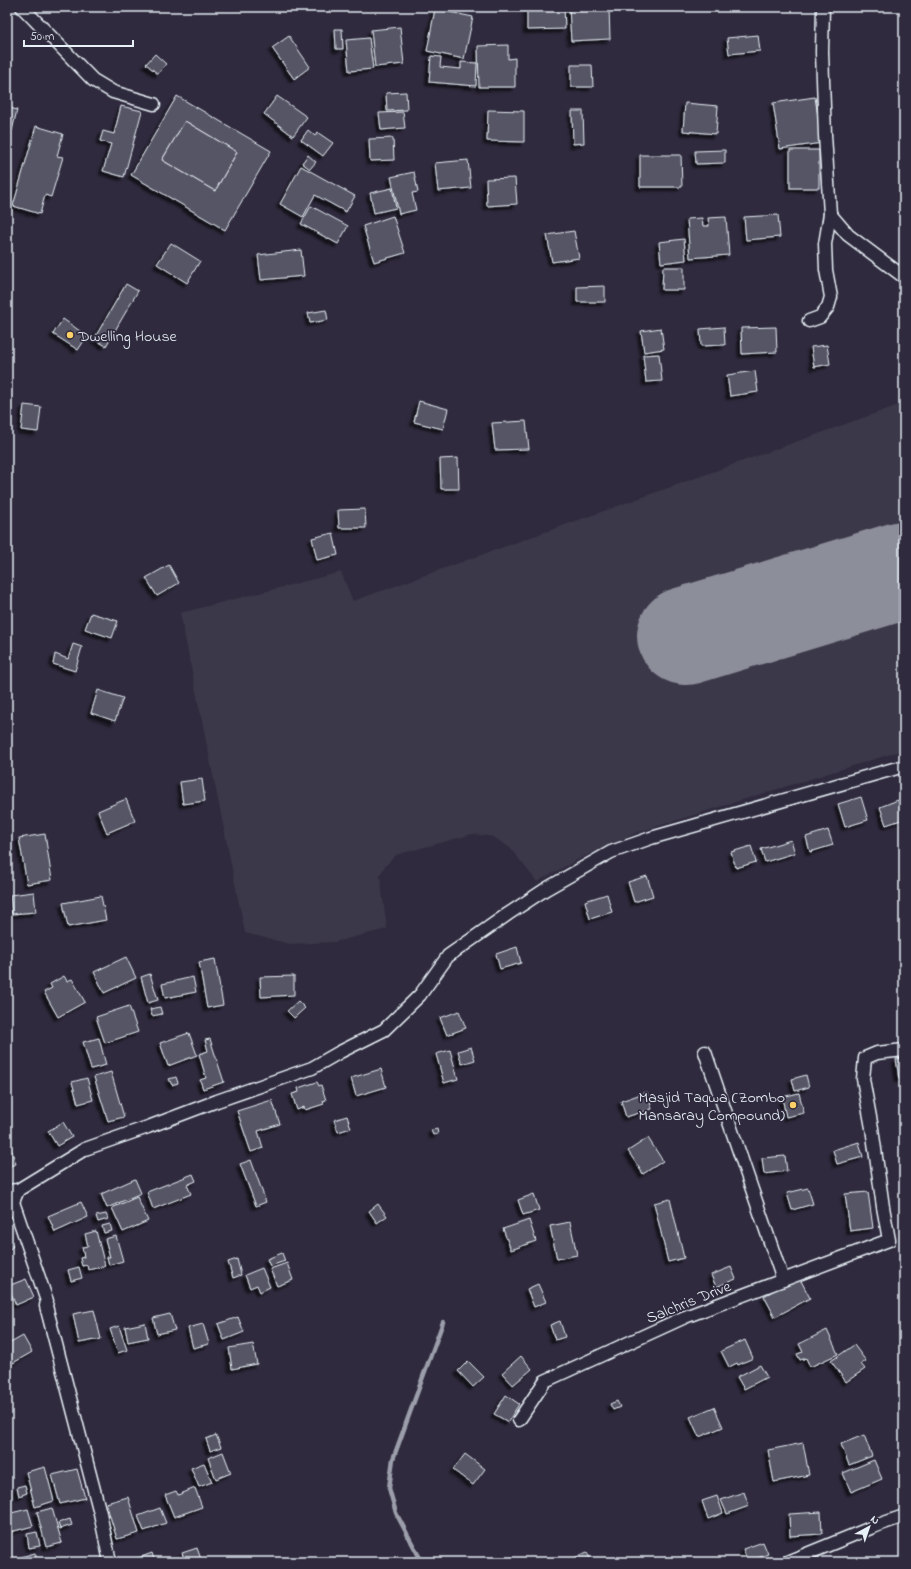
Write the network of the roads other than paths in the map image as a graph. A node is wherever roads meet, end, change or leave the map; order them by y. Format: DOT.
graph roads {
  1 [pos="22,7"];
  2 [pos="823,7"];
  3 [pos="154,104"];
  4 [pos="830,214"];
  5 [pos="904,277"];
  6 [pos="809,321"];
  7 [pos="904,766"];
  8 [pos="904,1050"];
  9 [pos="705,1052"];
  10 [pos="12,1190"];
  11 [pos="783,1280"];
  12 [pos="519,1420"];
  13 [pos="904,1516"];
  14 [pos="110,1562"];
  15 [pos="787,1562"];
  1 -- 3 [label="street"];
  2 -- 4 [label="street"];
  4 -- 5 [label="street"];
  4 -- 6 [label="street"];
  7 -- 10 [label="street"];
  8 -- 11 [label="street, Salchris Drive"];
  9 -- 11 [label="street"];
  10 -- 14 [label="street"];
  11 -- 12 [label="street, Salchris Drive"];
  13 -- 15 [label="street"];
}
